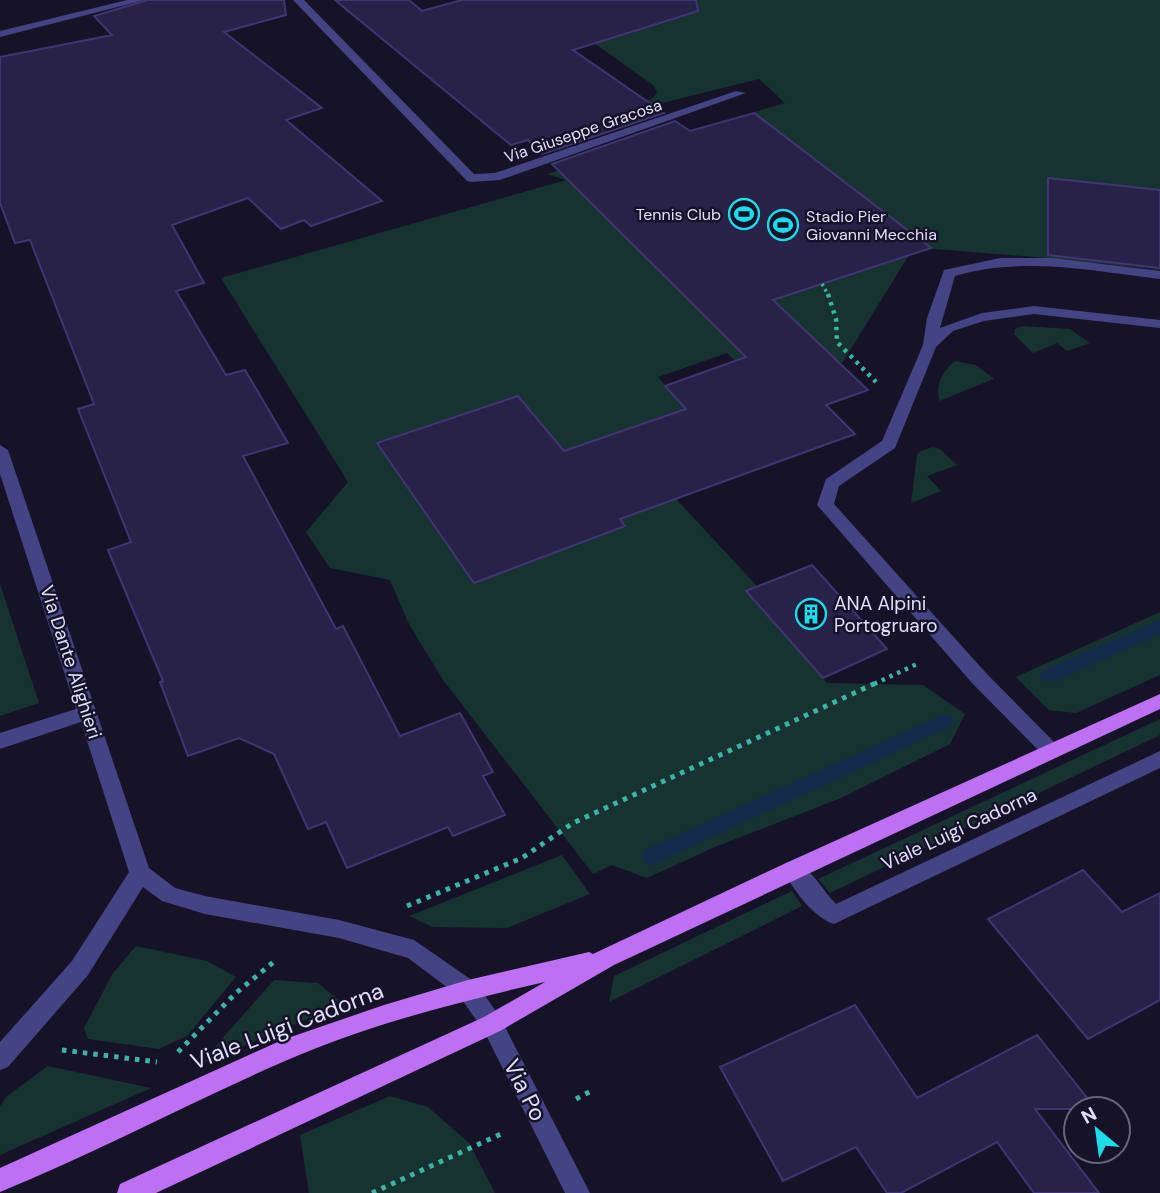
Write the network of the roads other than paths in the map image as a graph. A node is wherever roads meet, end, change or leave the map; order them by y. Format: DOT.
graph roads {
  1 [pos="140,0"];
  2 [pos="298,0"];
  3 [pos="0,34"];
  4 [pos="740,93"];
  5 [pos="1160,275"];
  6 [pos="1160,324"];
  7 [pos="930,345"];
  8 [pos="0,450"];
  9 [pos="1160,701"];
  10 [pos="88,712"];
  11 [pos="0,741"];
  12 [pos="1051,751"];
  13 [pos="1160,759"];
  14 [pos="793,869"];
  15 [pos="140,873"];
  16 [pos="606,958"];
  17 [pos="468,990"];
  18 [pos="492,1024"];
  19 [pos="0,1059"];
  20 [pos="0,1180"];
  21 [pos="129,1193"];
  22 [pos="578,1193"];
  1 -- 3 [label="street"];
  2 -- 4 [label="street, Via Giuseppe Gracosa"];
  5 -- 7 [label="street"];
  6 -- 7 [label="street"];
  7 -- 12 [label="street"];
  8 -- 10 [label="street, Via Dante Alighieri"];
  9 -- 12 [label="main road, Viale Luigi Cadorna"];
  10 -- 11 [label="street"];
  10 -- 15 [label="street, Via Dante Alighieri"];
  12 -- 14 [label="main road, Viale Luigi Cadorna"];
  13 -- 14 [label="street, Viale Luigi Cadorna"];
  14 -- 16 [label="main road, Viale Luigi Cadorna"];
  15 -- 17 [label="street"];
  15 -- 19 [label="street"];
  16 -- 17 [label="main road, Viale Luigi Cadorna"];
  16 -- 18 [label="main road, Viale Luigi Cadorna"];
  17 -- 18 [label="street, Via Po"];
  17 -- 20 [label="main road, Viale Luigi Cadorna"];
  18 -- 21 [label="main road, Viale Luigi Cadorna"];
  18 -- 22 [label="street, Via Po"];
}
